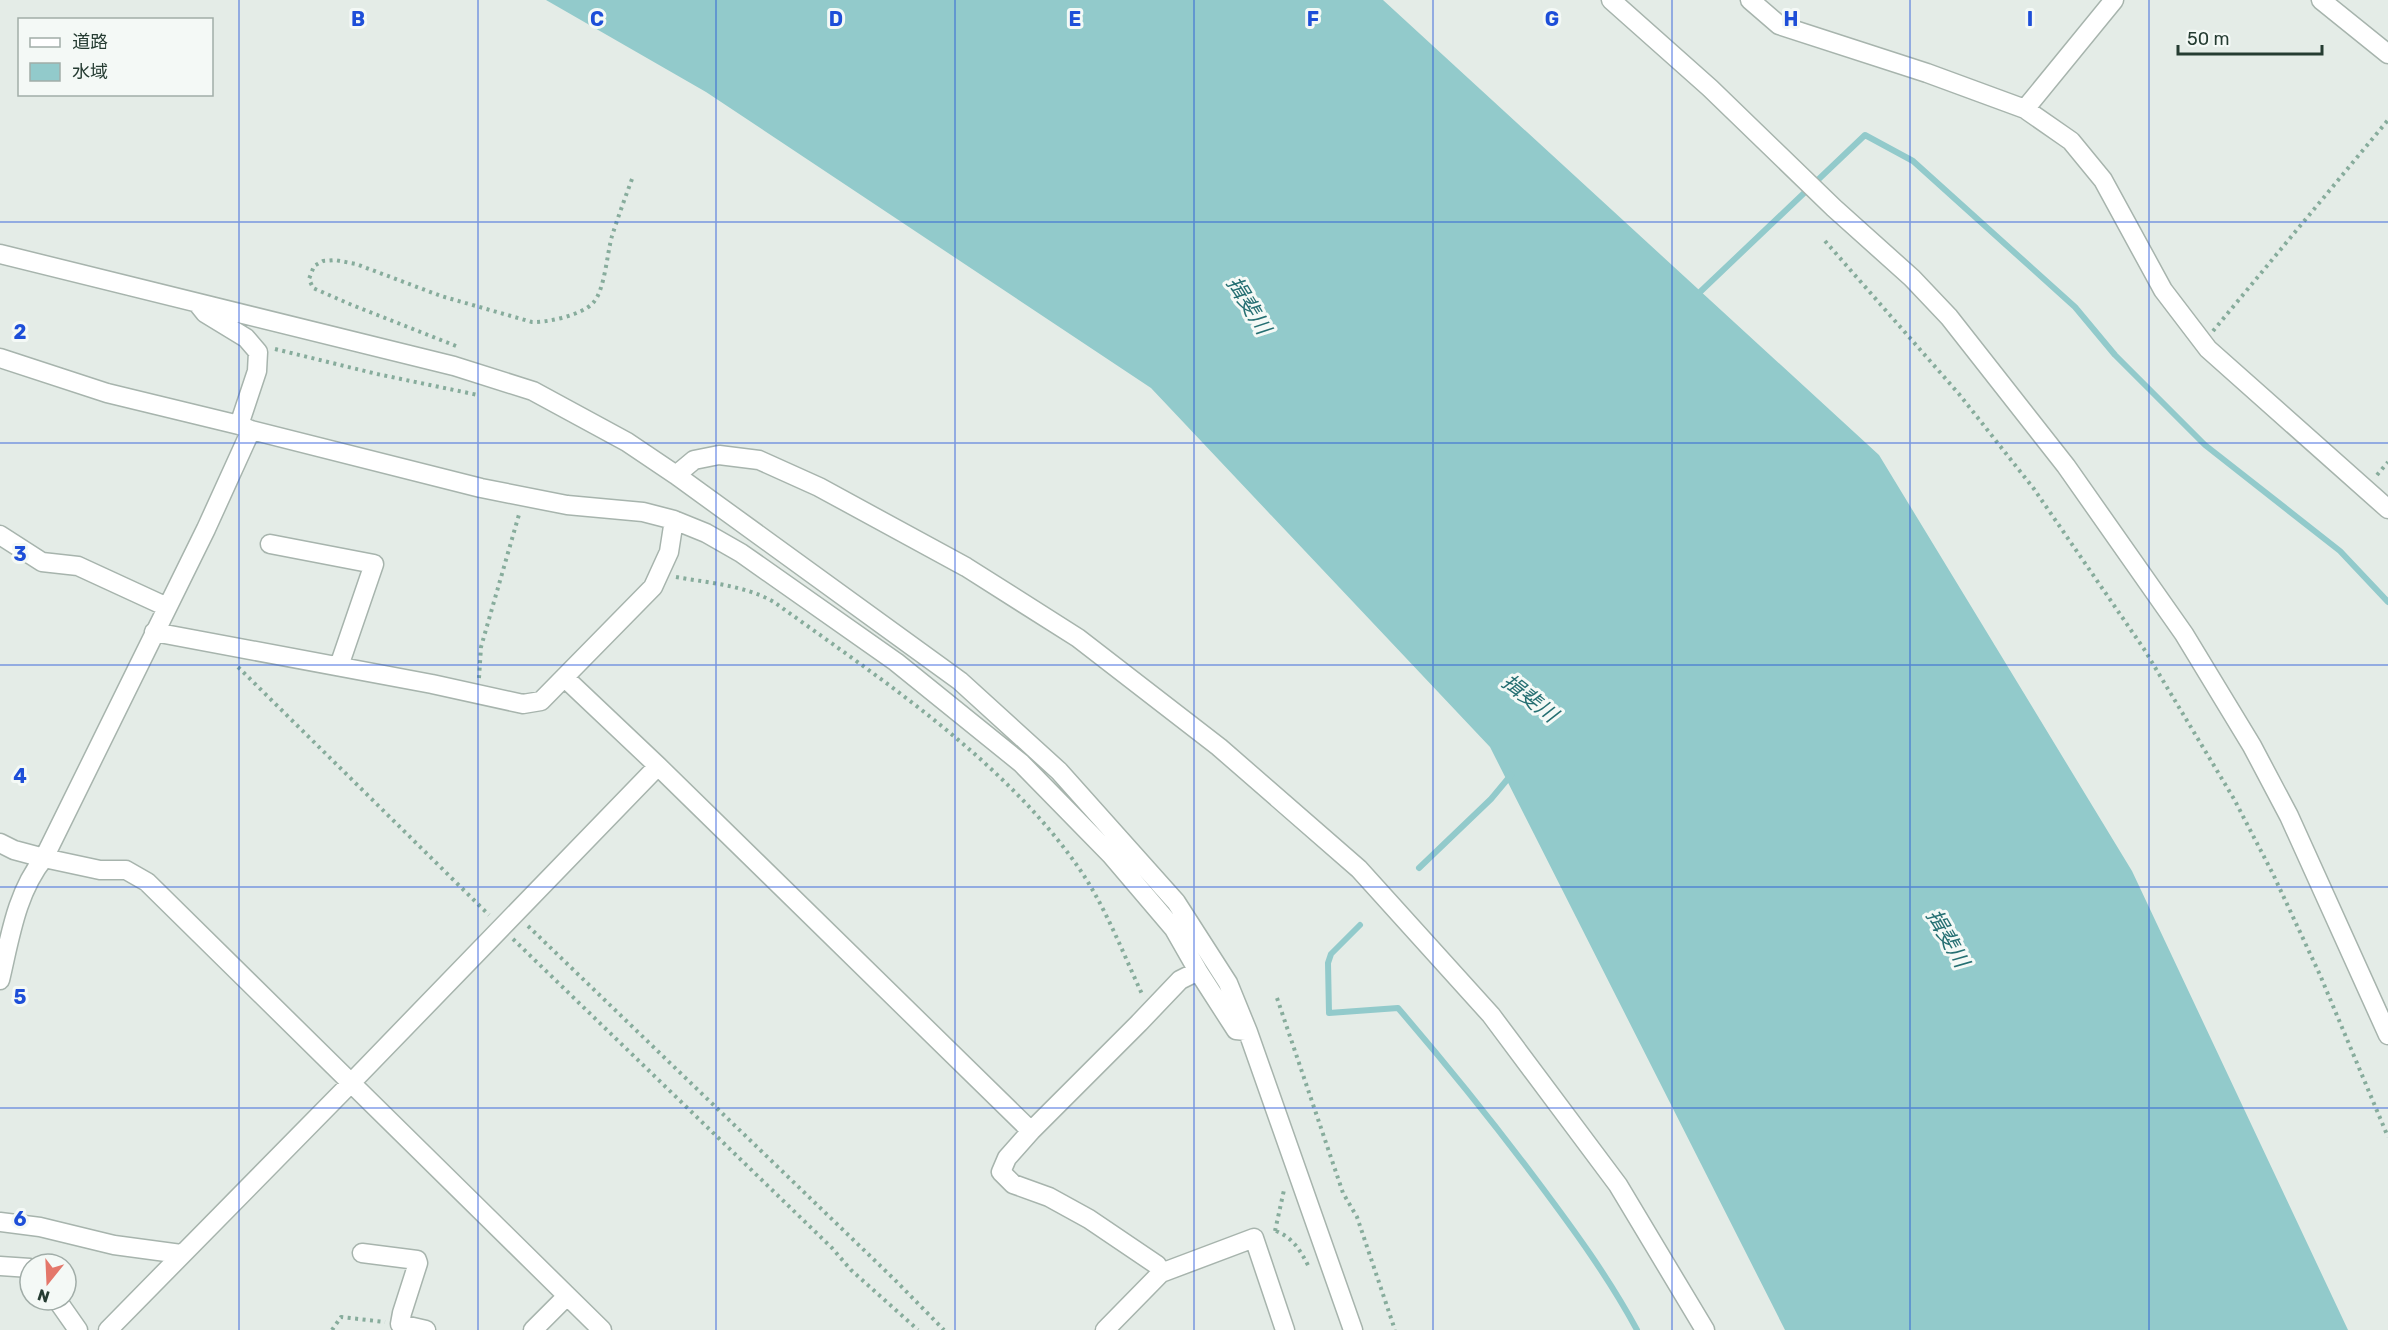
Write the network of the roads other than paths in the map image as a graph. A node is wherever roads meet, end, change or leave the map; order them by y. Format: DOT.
graph roads {
  1 [pos="1611,0"];
  2 [pos="1750,0"];
  3 [pos="2114,0"];
  4 [pos="2321,0"];
  5 [pos="2388,54"];
  6 [pos="2025,109"];
  7 [pos="0,254"];
  8 [pos="195,300"];
  9 [pos="0,358"];
  10 [pos="245,427"];
  11 [pos="676,475"];
  12 [pos="2388,509"];
  13 [pos="674,520"];
  14 [pos="0,535"];
  15 [pos="270,544"];
  16 [pos="167,607"];
  17 [pos="154,632"];
  18 [pos="339,666"];
  19 [pos="565,678"];
  20 [pos="658,766"];
  21 [pos="0,843"];
  22 [pos="44,858"];
  23 [pos="1198,970"];
  24 [pos="0,980"];
  25 [pos="1248,1032"];
  26 [pos="2388,1035"];
  27 [pos="350,1084"];
  28 [pos="1031,1131"];
  29 [pos="0,1222"];
  30 [pos="362,1253"];
  31 [pos="181,1254"];
  32 [pos="0,1266"];
  33 [pos="18,1267"];
  34 [pos="1161,1274"];
  35 [pos="567,1296"];
  36 [pos="65,1312"];
  37 [pos="78,1330"];
  38 [pos="108,1330"];
  39 [pos="426,1330"];
  40 [pos="532,1330"];
  41 [pos="602,1330"];
  42 [pos="1105,1330"];
  43 [pos="1285,1330"];
  44 [pos="1353,1330"];
  45 [pos="1705,1330"];
  1 -- 26 [label="street"];
  2 -- 6 [label="street"];
  3 -- 6 [label="street"];
  4 -- 5 [label="street"];
  6 -- 12 [label="street"];
  7 -- 8 [label="street"];
  8 -- 10 [label="street"];
  8 -- 11 [label="street"];
  9 -- 10 [label="street"];
  10 -- 13 [label="street"];
  10 -- 16 [label="street"];
  11 -- 25 [label="street"];
  11 -- 45 [label="street"];
  13 -- 19 [label="street"];
  13 -- 23 [label="street"];
  14 -- 16 [label="street"];
  15 -- 18 [label="street"];
  16 -- 17 [label="street"];
  17 -- 18 [label="street"];
  17 -- 22 [label="street"];
  18 -- 19 [label="street"];
  19 -- 20 [label="street"];
  20 -- 27 [label="street"];
  20 -- 28 [label="street"];
  21 -- 22 [label="street"];
  22 -- 24 [label="street"];
  22 -- 27 [label="street"];
  23 -- 25 [label="street"];
  23 -- 28 [label="street"];
  25 -- 44 [label="street"];
  27 -- 31 [label="street"];
  27 -- 35 [label="street"];
  28 -- 34 [label="street"];
  29 -- 31 [label="street"];
  30 -- 39 [label="street"];
  31 -- 38 [label="street"];
  32 -- 33 [label="street"];
  34 -- 42 [label="street"];
  34 -- 43 [label="street"];
  35 -- 40 [label="street"];
  35 -- 41 [label="street"];
  36 -- 37 [label="street"];
}
